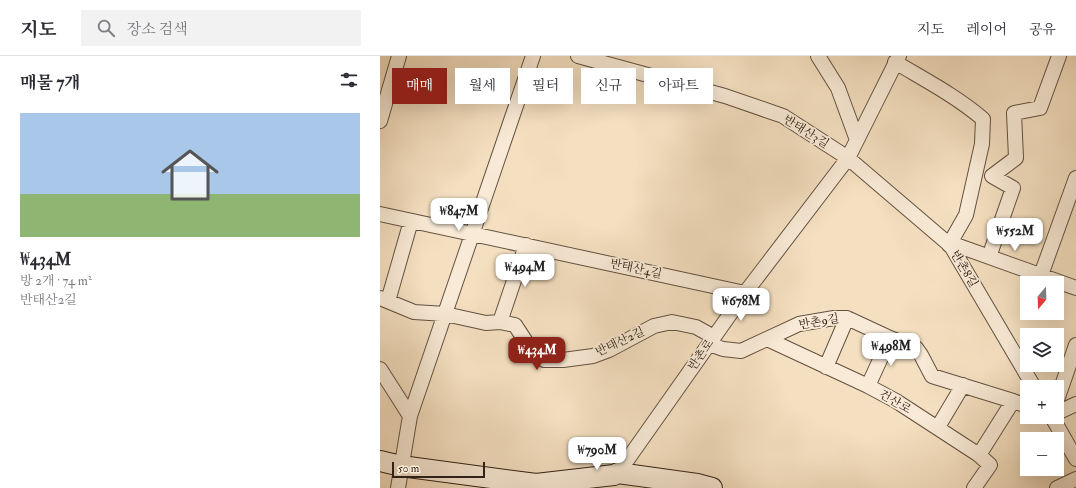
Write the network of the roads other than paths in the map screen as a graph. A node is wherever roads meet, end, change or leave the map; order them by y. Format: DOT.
graph roads {
  1 [pos="399,56"];
  2 [pos="533,56"];
  3 [pos="578,56"];
  4 [pos="818,56"];
  5 [pos="1059,56"];
  6 [pos="897,59"];
  7 [pos="380,121"];
  8 [pos="857,140"];
  9 [pos="848,158"];
  10 [pos="1076,178"];
  11 [pos="380,214"];
  12 [pos="411,221"];
  13 [pos="472,234"];
  14 [pos="526,245"];
  15 [pos="950,245"];
  16 [pos="989,257"];
  17 [pos="1040,275"];
  18 [pos="1076,288"];
  19 [pos="745,293"];
  20 [pos="384,299"];
  21 [pos="445,314"];
  22 [pos="847,318"];
  23 [pos="500,322"];
  24 [pos="890,338"];
  25 [pos="767,339"];
  26 [pos="712,340"];
  27 [pos="1076,345"];
  28 [pos="826,367"];
  29 [pos="380,369"];
  30 [pos="1070,378"];
  31 [pos="1030,380"];
  32 [pos="868,386"];
  33 [pos="963,386"];
  34 [pos="1064,388"];
  35 [pos="1013,401"];
  36 [pos="1020,404"];
  37 [pos="1076,404"];
  38 [pos="1064,410"];
  39 [pos="410,416"];
  40 [pos="1056,424"];
  41 [pos="938,428"];
  42 [pos="979,455"];
  43 [pos="1076,460"];
  44 [pos="380,461"];
  45 [pos="401,466"];
  46 [pos="616,474"];
  47 [pos="1076,479"];
  48 [pos="541,486"];
  49 [pos="398,488"];
  50 [pos="596,488"];
  51 [pos="712,488"];
  52 [pos="974,488"];
  53 [pos="1057,488"];
  1 -- 7 [label="street"];
  2 -- 13 [label="street"];
  3 -- 9 [label="street, 반태산3길"];
  4 -- 8 [label="street"];
  5 -- 16 [label="street"];
  6 -- 8 [label="street, 반촌로"];
  6 -- 15 [label="street"];
  8 -- 9 [label="street, 반촌로"];
  9 -- 15 [label="street, 반촌8길"];
  9 -- 19 [label="street, 반촌로"];
  10 -- 17 [label="street"];
  11 -- 12 [label="street, 반태산4길"];
  12 -- 13 [label="street, 반태산4길"];
  12 -- 20 [label="street"];
  13 -- 14 [label="street, 반태산4길"];
  13 -- 21 [label="street"];
  14 -- 19 [label="street, 반태산4길"];
  14 -- 23 [label="street"];
  15 -- 16 [label="street"];
  15 -- 31 [label="street, 반촌8길"];
  16 -- 17 [label="street"];
  17 -- 18 [label="street"];
  19 -- 26 [label="street, 반촌로"];
  20 -- 21 [label="street, 반태산2길"];
  21 -- 23 [label="street, 반태산2길"];
  21 -- 39 [label="street"];
  22 -- 24 [label="street, 반촌9길"];
  22 -- 25 [label="street, 반촌9길"];
  22 -- 28 [label="street"];
  23 -- 26 [label="street, 반태산2길"];
  24 -- 32 [label="street"];
  24 -- 33 [label="street, 반촌9길"];
  25 -- 26 [label="street, 반촌9길"];
  25 -- 28 [label="street, 건산로"];
  26 -- 46 [label="street, 반촌로"];
  27 -- 30 [label="street"];
  28 -- 32 [label="street, 건산로"];
  29 -- 39 [label="street"];
  30 -- 34 [label="street"];
  32 -- 41 [label="street, 건산로"];
  33 -- 35 [label="street, 반촌9길"];
  33 -- 41 [label="street"];
  35 -- 36 [label="street, 반촌9길"];
  35 -- 42 [label="street"];
  37 -- 38 [label="street"];
  39 -- 45 [label="street"];
  40 -- 43 [label="street"];
  41 -- 42 [label="street, 건산로"];
  42 -- 52 [label="street, 건산로"];
  44 -- 45 [label="street"];
  45 -- 48 [label="street"];
  45 -- 49 [label="street"];
  46 -- 48 [label="street"];
  46 -- 50 [label="street, 반촌로"];
  46 -- 51 [label="street"];
  47 -- 53 [label="street"];
}
